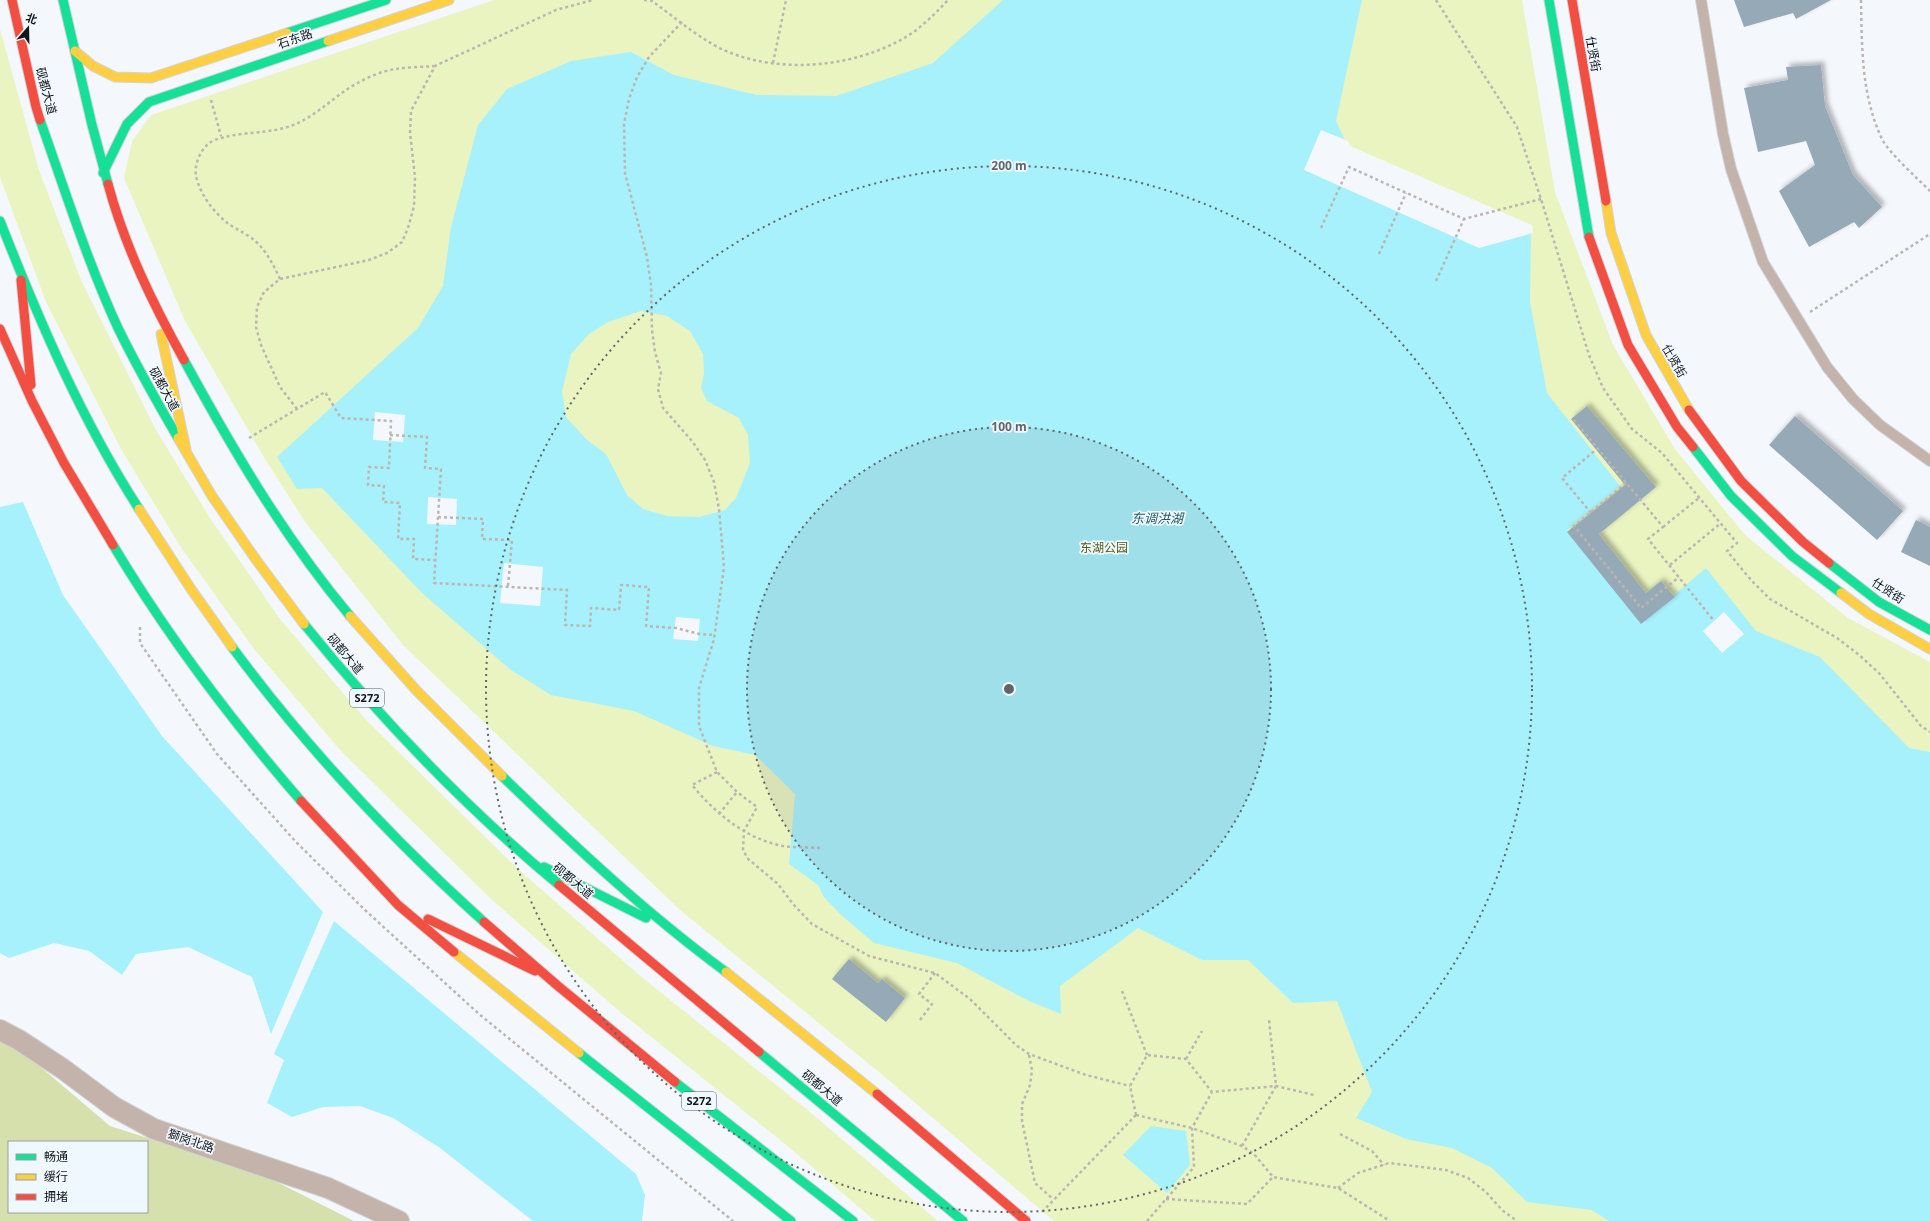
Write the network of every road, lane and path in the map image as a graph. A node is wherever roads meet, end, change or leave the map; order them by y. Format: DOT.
graph roads {
  1 [pos="12,0"];
  2 [pos="63,0"];
  3 [pos="386,0"];
  4 [pos="449,0"];
  5 [pos="593,0"];
  6 [pos="644,0"];
  7 [pos="786,0"];
  8 [pos="948,0"];
  9 [pos="1436,0"];
  10 [pos="1549,0"];
  11 [pos="1572,0"];
  12 [pos="1700,0"];
  13 [pos="1861,0"];
  14 [pos="682,22"];
  15 [pos="75,51"];
  16 [pos="773,63"];
  17 [pos="435,66"];
  18 [pos="206,82"];
  19 [pos="221,136"];
  20 [pos="103,173"];
  21 [pos="1930,191"];
  22 [pos="1406,193"];
  23 [pos="1541,199"];
  24 [pos="1464,219"];
  25 [pos="0,221"];
  26 [pos="1321,228"];
  27 [pos="1930,234"];
  28 [pos="1379,254"];
  29 [pos="21,279"];
  30 [pos="280,279"];
  31 [pos="1436,281"];
  32 [pos="156,307"];
  33 [pos="1798,319"];
  34 [pos="0,329"];
  35 [pos="32,401"];
  36 [pos="297,409"];
  37 [pos="1574,420"];
  38 [pos="390,435"];
  39 [pos="232,448"];
  40 [pos="1598,448"];
  41 [pos="188,454"];
  42 [pos="1930,461"];
  43 [pos="1626,483"];
  44 [pos="1700,498"];
  45 [pos="1591,513"];
  46 [pos="438,517"];
  47 [pos="1722,523"];
  48 [pos="1663,527"];
  49 [pos="435,560"];
  50 [pos="1670,565"];
  51 [pos="1679,577"];
  52 [pos="508,587"];
  53 [pos="1714,621"];
  54 [pos="1930,630"];
  55 [pos="715,635"];
  56 [pos="1930,649"];
  57 [pos="1930,732"];
  58 [pos="717,772"];
  59 [pos="737,792"];
  60 [pos="719,814"];
  61 [pos="744,830"];
  62 [pos="820,848"];
  63 [pos="526,858"];
  64 [pos="398,905"];
  65 [pos="675,933"];
  66 [pos="935,973"];
  67 [pos="548,978"];
  68 [pos="1122,991"];
  69 [pos="920,1020"];
  70 [pos="1269,1020"];
  71 [pos="0,1030"];
  72 [pos="1202,1031"];
  73 [pos="1029,1054"];
  74 [pos="1147,1055"];
  75 [pos="1186,1059"];
  76 [pos="1130,1086"];
  77 [pos="1276,1086"];
  78 [pos="1212,1092"];
  79 [pos="1314,1095"];
  80 [pos="1136,1115"];
  81 [pos="1192,1128"];
  82 [pos="1340,1134"];
  83 [pos="1242,1146"];
  84 [pos="1384,1165"];
  85 [pos="1273,1176"];
  86 [pos="1338,1188"];
  87 [pos="1053,1199"];
  88 [pos="1166,1199"];
  89 [pos="1038,1216"];
  90 [pos="399,1221"];
  91 [pos="790,1221"];
  92 [pos="853,1221"];
  93 [pos="963,1221"];
  94 [pos="1026,1221"];
  95 [pos="1147,1221"];
  96 [pos="1390,1221"];
  97 [pos="1517,1221"];
  1 -- 41 [label="street, 砚都大道 / S272"];
  2 -- 15 [label="street"];
  3 -- 15 [label="street, 石东路"];
  4 -- 18 [label="street, 石东路"];
  5 -- 17 [label="path"];
  6 -- 14 [label="path"];
  7 -- 16 [label="path"];
  8 -- 16 [label="path"];
  9 -- 23 [label="path"];
  10 -- 56 [label="street"];
  11 -- 54 [label="street, 仕贤街"];
  12 -- 33 [label="lane"];
  13 -- 21 [label="path"];
  14 -- 16 [label="path"];
  14 -- 55 [label="path"];
  15 -- 20 [label="street"];
  17 -- 19 [label="path"];
  17 -- 30 [label="path"];
  18 -- 19 [label="path"];
  18 -- 20 [label="street, 石东路"];
  19 -- 30 [label="path"];
  20 -- 32 [label="street"];
  22 -- 24 [label="path"];
  22 -- 26 [label="path"];
  22 -- 28 [label="path"];
  23 -- 24 [label="path"];
  23 -- 44 [label="path"];
  24 -- 31 [label="path"];
  25 -- 29 [label="street, S272"];
  27 -- 33 [label="path"];
  29 -- 35 [label="street"];
  29 -- 67 [label="street, S272"];
  30 -- 36 [label="path"];
  32 -- 39 [label="street"];
  32 -- 41 [label="street"];
  33 -- 42 [label="lane"];
  34 -- 35 [label="street"];
  35 -- 64 [label="street"];
  36 -- 38 [label="path"];
  36 -- 39 [label="path"];
  37 -- 40 [label="path"];
  38 -- 46 [label="path"];
  38 -- 49 [label="path"];
  39 -- 65 [label="street"];
  40 -- 43 [label="path"];
  40 -- 45 [label="path"];
  41 -- 63 [label="street, 砚都大道 / S272"];
  43 -- 45 [label="path"];
  43 -- 48 [label="path"];
  44 -- 47 [label="path"];
  44 -- 48 [label="path"];
  45 -- 51 [label="path"];
  46 -- 49 [label="path"];
  46 -- 52 [label="path"];
  47 -- 50 [label="path"];
  47 -- 57 [label="path"];
  48 -- 50 [label="path"];
  49 -- 52 [label="path"];
  50 -- 51 [label="path"];
  51 -- 53 [label="path"];
  52 -- 55 [label="path"];
  55 -- 58 [label="path"];
  58 -- 59 [label="path"];
  58 -- 60 [label="path"];
  59 -- 60 [label="path"];
  59 -- 61 [label="path"];
  60 -- 61 [label="path"];
  61 -- 62 [label="path"];
  61 -- 66 [label="path"];
  63 -- 65 [label="street"];
  63 -- 93 [label="street, 砚都大道 / S272"];
  64 -- 67 [label="street"];
  64 -- 91 [label="street"];
  65 -- 94 [label="street"];
  66 -- 69 [label="path"];
  66 -- 73 [label="path"];
  67 -- 92 [label="street, S272"];
  68 -- 74 [label="path"];
  70 -- 77 [label="path"];
  71 -- 90 [label="street, 獅岗北路"];
  72 -- 75 [label="path"];
  73 -- 76 [label="path"];
  73 -- 87 [label="path"];
  74 -- 75 [label="path"];
  74 -- 76 [label="path"];
  75 -- 78 [label="path"];
  76 -- 80 [label="path"];
  77 -- 78 [label="path"];
  77 -- 79 [label="path"];
  77 -- 83 [label="path"];
  78 -- 81 [label="path"];
  80 -- 81 [label="path"];
  80 -- 87 [label="path"];
  81 -- 83 [label="path"];
  81 -- 88 [label="path"];
  82 -- 84 [label="path"];
  83 -- 85 [label="path"];
  84 -- 86 [label="path"];
  84 -- 97 [label="path"];
  85 -- 86 [label="path"];
  85 -- 88 [label="path"];
  86 -- 96 [label="path"];
  87 -- 89 [label="path"];
  88 -- 95 [label="path"];
}
